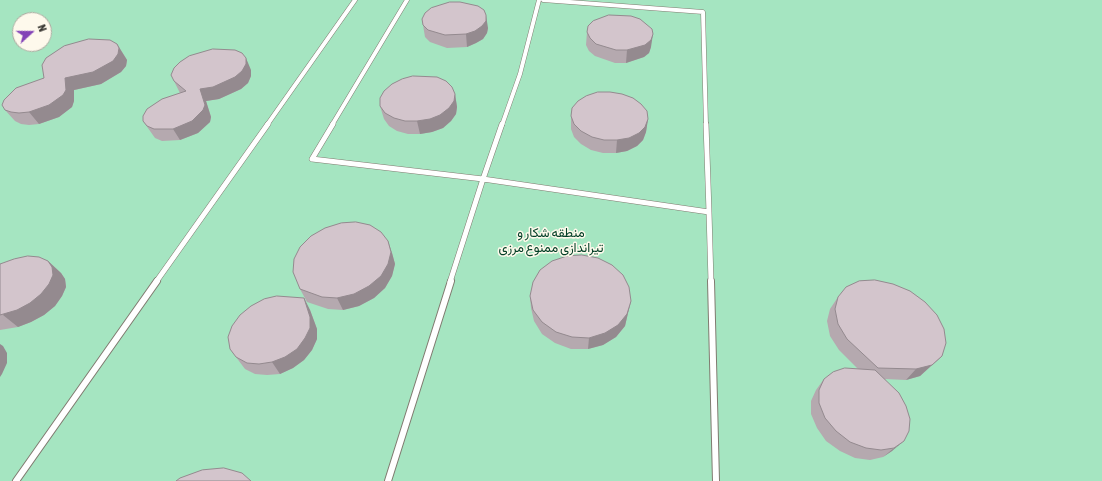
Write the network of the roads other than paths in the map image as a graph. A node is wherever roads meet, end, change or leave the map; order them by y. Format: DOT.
graph roads {
  1 [pos="355,0"];
  2 [pos="407,0"];
  3 [pos="539,0"];
  4 [pos="543,0"];
  5 [pos="483,179"];
  6 [pos="709,212"];
  7 [pos="16,481"];
  8 [pos="388,481"];
  9 [pos="716,481"];
  1 -- 7 [label="lane"];
  2 -- 5 [label="lane"];
  3 -- 5 [label="lane"];
  4 -- 6 [label="lane"];
  5 -- 6 [label="lane"];
  5 -- 8 [label="lane"];
  6 -- 9 [label="lane"];
}
